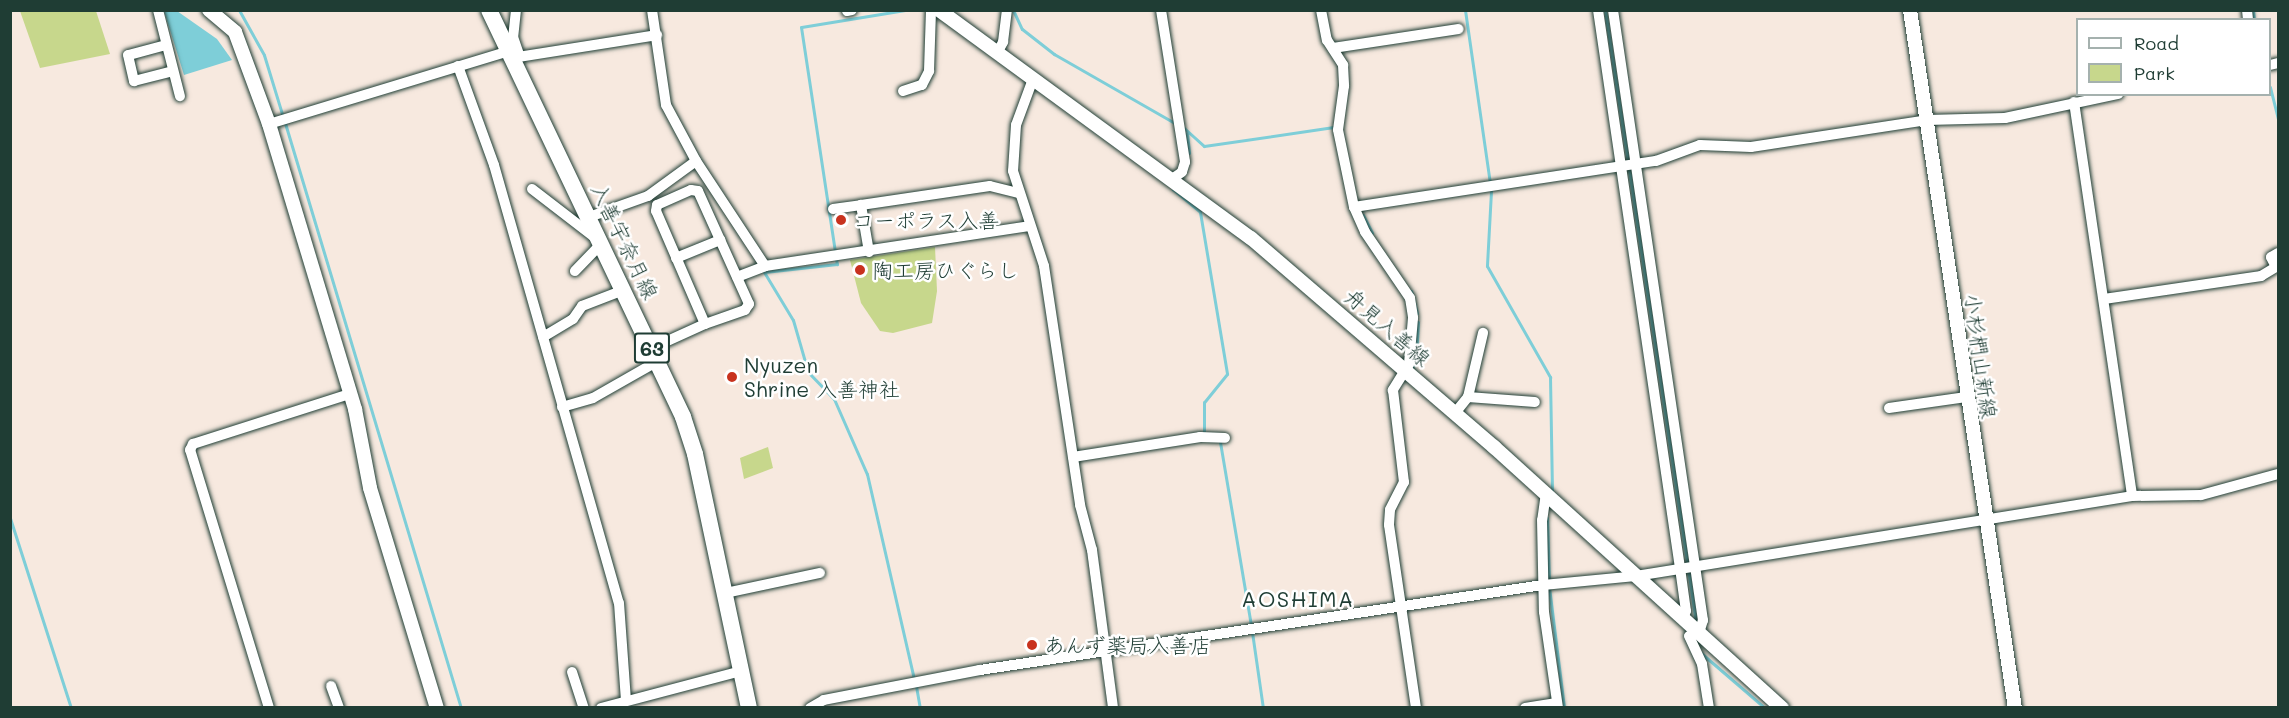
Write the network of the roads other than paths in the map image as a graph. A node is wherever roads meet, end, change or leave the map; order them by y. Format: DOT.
graph roads {
  1 [pos="158,10"];
  2 [pos="209,10"];
  3 [pos="489,10"];
  4 [pos="516,10"];
  5 [pos="652,10"];
  6 [pos="932,10"];
  7 [pos="939,10"];
  8 [pos="1007,10"];
  9 [pos="1161,10"];
  10 [pos="1321,10"];
  11 [pos="1598,10"];
  12 [pos="1613,10"];
  13 [pos="1910,10"];
  14 [pos="1459,29"];
  15 [pos="657,35"];
  16 [pos="166,45"];
  17 [pos="1333,48"];
  18 [pos="996,53"];
  19 [pos="513,55"];
  20 [pos="458,66"];
  21 [pos="173,71"];
  22 [pos="1033,79"];
  23 [pos="903,90"];
  24 [pos="180,96"];
  25 [pos="2107,96"];
  26 [pos="2074,102"];
  27 [pos="1927,120"];
  28 [pos="268,124"];
  29 [pos="696,161"];
  30 [pos="1636,165"];
  31 [pos="1622,167"];
  32 [pos="1172,179"];
  33 [pos="532,189"];
  34 [pos="1018,194"];
  35 [pos="861,205"];
  36 [pos="1354,207"];
  37 [pos="833,209"];
  38 [pos="589,217"];
  39 [pos="1029,226"];
  40 [pos="720,240"];
  41 [pos="602,243"];
  42 [pos="869,252"];
  43 [pos="2278,253"];
  44 [pos="676,258"];
  45 [pos="765,266"];
  46 [pos="575,271"];
  47 [pos="737,277"];
  48 [pos="624,290"];
  49 [pos="2104,300"];
  50 [pos="705,324"];
  51 [pos="1483,333"];
  52 [pos="543,337"];
  53 [pos="655,354"];
  54 [pos="1405,370"];
  55 [pos="350,394"];
  56 [pos="1468,397"];
  57 [pos="1966,397"];
  58 [pos="1535,402"];
  59 [pos="562,407"];
  60 [pos="1889,408"];
  61 [pos="1455,413"];
  62 [pos="1225,438"];
  63 [pos="1073,457"];
  64 [pos="2278,477"];
  65 [pos="1546,493"];
  66 [pos="2132,496"];
  67 [pos="1983,518"];
  68 [pos="1688,567"];
  69 [pos="820,573"];
  70 [pos="1636,576"];
  71 [pos="1543,585"];
  72 [pos="725,593"];
  73 [pos="1401,607"];
  74 [pos="1683,619"];
  75 [pos="1699,633"];
  76 [pos="1105,651"];
  77 [pos="741,671"];
  78 [pos="572,672"];
  79 [pos="331,686"];
  80 [pos="626,700"];
  81 [pos="1558,705"];
  82 [pos="269,708"];
  83 [pos="339,708"];
  84 [pos="437,708"];
  85 [pos="584,708"];
  86 [pos="601,708"];
  87 [pos="749,708"];
  88 [pos="810,708"];
  89 [pos="1113,708"];
  90 [pos="1416,708"];
  91 [pos="1525,708"];
  92 [pos="1708,708"];
  93 [pos="1782,708"];
  94 [pos="2015,708"];
  1 -- 16 [label="street"];
  2 -- 28 [label="main road"];
  3 -- 19 [label="main road, 入善宇奈月線 / 63"];
  4 -- 19 [label="street"];
  5 -- 15 [label="street"];
  6 -- 23 [label="street"];
  7 -- 18 [label="main road, 舟見入善線"];
  8 -- 18 [label="street"];
  9 -- 32 [label="street"];
  10 -- 17 [label="street"];
  11 -- 31 [label="street"];
  12 -- 30 [label="street"];
  13 -- 27 [label="main road, 小杉椚山新線"];
  14 -- 17 [label="street"];
  15 -- 19 [label="street"];
  15 -- 29 [label="street"];
  16 -- 21 [label="street"];
  16 -- 21 [label="street"];
  17 -- 36 [label="street"];
  18 -- 22 [label="main road, 舟見入善線"];
  19 -- 20 [label="street"];
  19 -- 38 [label="main road, 入善宇奈月線 / 63"];
  20 -- 28 [label="street"];
  20 -- 52 [label="street"];
  21 -- 24 [label="street"];
  22 -- 32 [label="main road, 舟見入善線"];
  22 -- 34 [label="street"];
  25 -- 26 [label="street"];
  26 -- 27 [label="street"];
  26 -- 49 [label="street"];
  27 -- 30 [label="street"];
  27 -- 57 [label="main road, 小杉椚山新線"];
  28 -- 55 [label="main road"];
  29 -- 38 [label="street"];
  29 -- 45 [label="street"];
  30 -- 31 [label="street"];
  30 -- 68 [label="street"];
  31 -- 36 [label="street"];
  31 -- 68 [label="street"];
  32 -- 54 [label="main road, 舟見入善線"];
  33 -- 41 [label="street"];
  34 -- 35 [label="street"];
  34 -- 39 [label="street"];
  35 -- 37 [label="street"];
  35 -- 42 [label="street"];
  36 -- 54 [label="street"];
  38 -- 41 [label="main road, 入善宇奈月線 / 63"];
  39 -- 42 [label="street"];
  39 -- 63 [label="street"];
  40 -- 44 [label="street"];
  40 -- 44 [label="street"];
  40 -- 47 [label="street"];
  41 -- 46 [label="street"];
  41 -- 48 [label="main road, 入善宇奈月線 / 63"];
  42 -- 45 [label="street"];
  43 -- 49 [label="street"];
  44 -- 50 [label="street"];
  45 -- 47 [label="street"];
  47 -- 50 [label="street"];
  48 -- 52 [label="street"];
  48 -- 53 [label="main road, 入善宇奈月線 / 63"];
  49 -- 66 [label="street"];
  50 -- 53 [label="street"];
  51 -- 56 [label="street"];
  52 -- 59 [label="street"];
  53 -- 59 [label="street"];
  53 -- 72 [label="main road, 入善宇奈月線 / 63"];
  54 -- 61 [label="main road, 舟見入善線"];
  54 -- 73 [label="street"];
  55 -- 82 [label="street"];
  55 -- 84 [label="main road"];
  56 -- 58 [label="street"];
  56 -- 61 [label="street"];
  57 -- 60 [label="street"];
  57 -- 67 [label="main road, 小杉椚山新線"];
  59 -- 80 [label="street"];
  61 -- 65 [label="main road, 舟見入善線"];
  62 -- 63 [label="street"];
  63 -- 76 [label="street"];
  64 -- 66 [label="street"];
  65 -- 70 [label="main road, 舟見入善線"];
  65 -- 71 [label="street"];
  66 -- 67 [label="street"];
  67 -- 68 [label="street"];
  67 -- 94 [label="main road, 小杉椚山新線"];
  68 -- 70 [label="street"];
  68 -- 74 [label="street"];
  68 -- 75 [label="street"];
  69 -- 72 [label="street"];
  70 -- 71 [label="street"];
  70 -- 74 [label="main road, 舟見入善線"];
  71 -- 73 [label="street"];
  71 -- 81 [label="street"];
  72 -- 77 [label="main road, 入善宇奈月線 / 63"];
  73 -- 76 [label="street"];
  73 -- 90 [label="street"];
  74 -- 75 [label="main road, 舟見入善線"];
  75 -- 92 [label="street"];
  75 -- 93 [label="main road, 舟見入善線"];
  76 -- 88 [label="street"];
  76 -- 89 [label="street"];
  77 -- 80 [label="street"];
  77 -- 87 [label="main road, 入善宇奈月線 / 63"];
  78 -- 85 [label="street"];
  79 -- 83 [label="street"];
  80 -- 86 [label="street"];
  81 -- 91 [label="street"];
}
